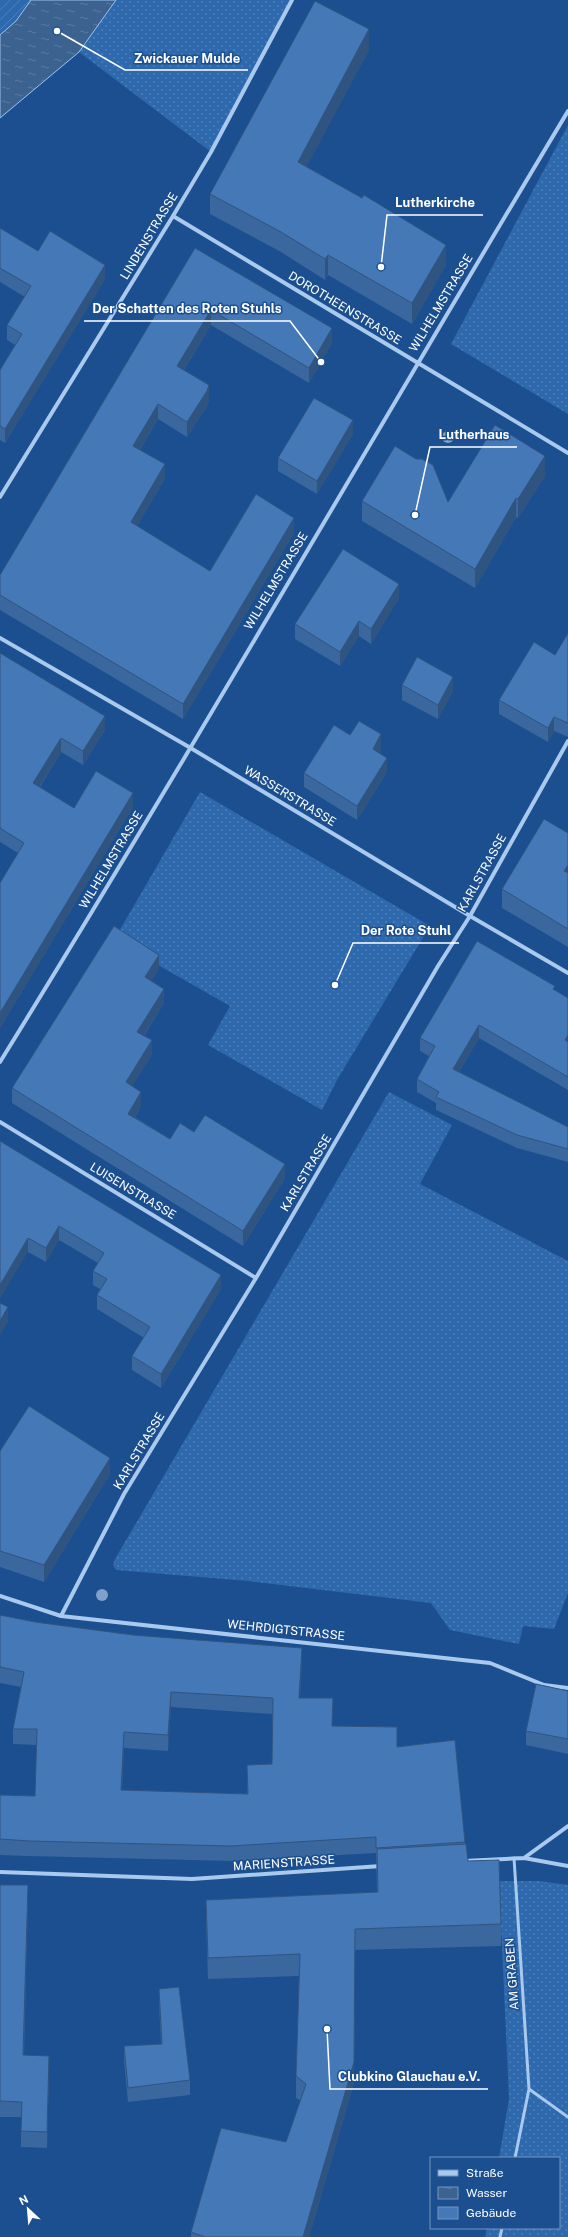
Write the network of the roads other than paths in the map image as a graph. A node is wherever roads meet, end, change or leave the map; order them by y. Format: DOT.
graph roads {
  1 [pos="292,0"];
  2 [pos="568,110"];
  3 [pos="173,216"];
  4 [pos="417,363"];
  5 [pos="568,453"];
  6 [pos="0,497"];
  7 [pos="0,638"];
  8 [pos="568,741"];
  9 [pos="189,747"];
  10 [pos="470,916"];
  11 [pos="568,973"];
  12 [pos="0,1062"];
  13 [pos="0,1122"];
  14 [pos="256,1278"];
  15 [pos="0,1596"];
  16 [pos="62,1616"];
  17 [pos="568,1688"];
  18 [pos="568,1826"];
  19 [pos="514,1858"];
  20 [pos="524,1858"];
  21 [pos="459,1861"];
  22 [pos="388,1866"];
  23 [pos="568,1866"];
  24 [pos="0,1872"];
  25 [pos="528,2089"];
  26 [pos="568,2117"];
  27 [pos="516,2157"];
  1 -- 3 [label="street, LINDENSTRASSE"];
  2 -- 4 [label="street, WILHELMSTRASSE"];
  3 -- 4 [label="street, DOROTHEENSTRASSE"];
  3 -- 6 [label="street, LINDENSTRASSE"];
  4 -- 5 [label="street, DOROTHEENSTRASSE"];
  4 -- 9 [label="street, WILHELMSTRASSE"];
  7 -- 9 [label="street, WASSERSTRASSE"];
  8 -- 10 [label="street, KARLSTRASSE"];
  9 -- 10 [label="street, WASSERSTRASSE"];
  9 -- 12 [label="street, WILHELMSTRASSE"];
  10 -- 11 [label="street, WASSERSTRASSE"];
  10 -- 14 [label="street, KARLSTRASSE"];
  13 -- 14 [label="street, LUISENSTRASSE"];
  14 -- 16 [label="street, KARLSTRASSE"];
  15 -- 16 [label="street, WEHRDIGTSTRASSE"];
  16 -- 17 [label="street, WEHRDIGTSTRASSE"];
  18 -- 20 [label="street"];
  19 -- 20 [label="street"];
  19 -- 21 [label="street"];
  19 -- 25 [label="lane, AM GRABEN"];
  20 -- 23 [label="street"];
  22 -- 24 [label="street, MARIENSTRASSE"];
  25 -- 26 [label="lane"];
  25 -- 27 [label="lane, AM GRABEN"];
}
